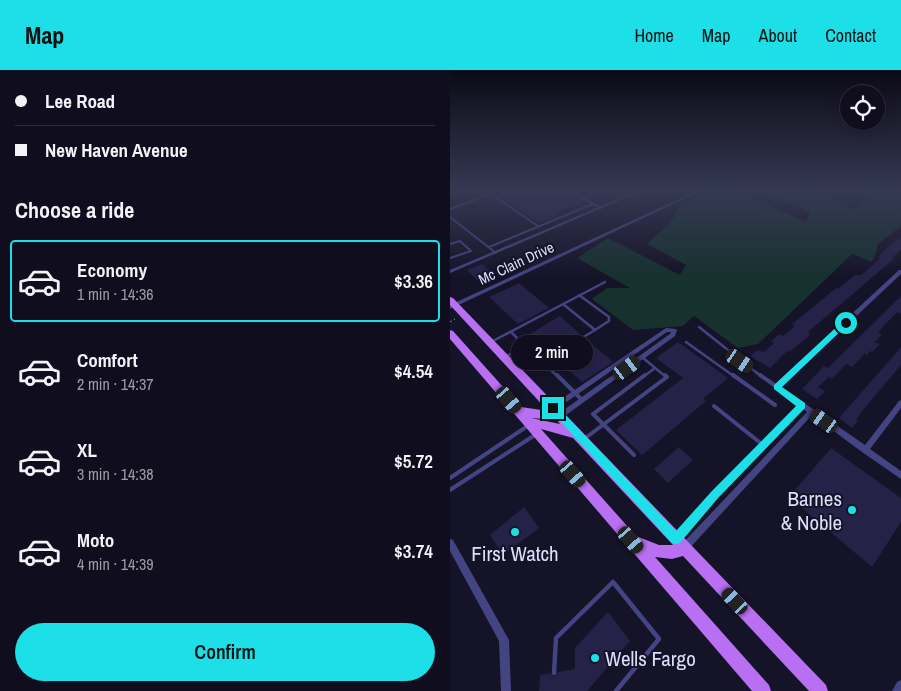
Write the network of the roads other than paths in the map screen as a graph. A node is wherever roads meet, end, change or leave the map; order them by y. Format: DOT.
graph roads {
  1 [pos="453,219"];
  2 [pos="527,219"];
  3 [pos="557,219"];
  4 [pos="575,219"];
  5 [pos="637,219"];
  6 [pos="538,227"];
  7 [pos="450,244"];
  8 [pos="488,247"];
  9 [pos="496,253"];
  10 [pos="450,258"];
  11 [pos="450,272"];
  12 [pos="901,272"];
  13 [pos="604,282"];
  14 [pos="579,295"];
  15 [pos="451,304"];
  16 [pos="563,304"];
  17 [pos="699,327"];
  18 [pos="595,330"];
  19 [pos="511,332"];
  20 [pos="450,333"];
  21 [pos="686,342"];
  22 [pos="490,343"];
  23 [pos="525,346"];
  24 [pos="504,357"];
  25 [pos="642,357"];
  26 [pos="548,368"];
  27 [pos="655,368"];
  28 [pos="777,387"];
  29 [pos="574,393"];
  30 [pos="582,400"];
  31 [pos="901,403"];
  32 [pos="802,405"];
  33 [pos="714,406"];
  34 [pos="775,406"];
  35 [pos="518,410"];
  36 [pos="556,412"];
  37 [pos="811,412"];
  38 [pos="603,425"];
  39 [pos="534,429"];
  40 [pos="581,438"];
  41 [pos="764,445"];
  42 [pos="865,450"];
  43 [pos="634,455"];
  44 [pos="901,475"];
  45 [pos="450,478"];
  46 [pos="450,490"];
  47 [pos="631,540"];
  48 [pos="450,543"];
  49 [pos="680,543"];
  50 [pos="554,673"];
  51 [pos="901,686"];
  52 [pos="506,691"];
  53 [pos="616,691"];
  54 [pos="763,691"];
  55 [pos="820,691"];
  56 [pos="898,691"];
  1 -- 8 [label="lane"];
  2 -- 6 [label="lane"];
  3 -- 6 [label="lane"];
  4 -- 9 [label="street"];
  5 -- 15 [label="street, Mc Clain Drive"];
  6 -- 8 [label="lane"];
  7 -- 10 [label="lane"];
  8 -- 9 [label="lane"];
  9 -- 11 [label="street"];
  12 -- 28 [label="street"];
  13 -- 14 [label="lane"];
  14 -- 16 [label="lane"];
  14 -- 18 [label="lane"];
  15 -- 22 [label="main road"];
  16 -- 18 [label="lane"];
  16 -- 19 [label="lane"];
  17 -- 28 [label="lane"];
  18 -- 23 [label="lane"];
  19 -- 22 [label="lane"];
  19 -- 23 [label="lane"];
  20 -- 35 [label="main road"];
  21 -- 34 [label="lane"];
  22 -- 24 [label="main road"];
  23 -- 24 [label="lane"];
  24 -- 36 [label="main road"];
  25 -- 27 [label="lane"];
  25 -- 29 [label="street"];
  25 -- 30 [label="street"];
  26 -- 29 [label="lane"];
  27 -- 38 [label="lane"];
  27 -- 38 [label="lane"];
  28 -- 32 [label="street"];
  29 -- 30 [label="lane"];
  29 -- 36 [label="street"];
  30 -- 36 [label="street"];
  31 -- 42 [label="street"];
  32 -- 37 [label="street"];
  32 -- 41 [label="street"];
  33 -- 41 [label="lane"];
  35 -- 36 [label="main road"];
  35 -- 39 [label="main road"];
  36 -- 40 [label="main road"];
  37 -- 42 [label="street"];
  37 -- 49 [label="street"];
  38 -- 40 [label="lane"];
  38 -- 43 [label="lane"];
  39 -- 40 [label="main road"];
  39 -- 45 [label="lane"];
  39 -- 46 [label="lane"];
  39 -- 47 [label="main road"];
  40 -- 49 [label="main road"];
  41 -- 49 [label="street"];
  42 -- 44 [label="street"];
  47 -- 49 [label="main road"];
  47 -- 54 [label="main road"];
  48 -- 52 [label="street"];
  49 -- 55 [label="main road"];
  50 -- 53 [label="lane"];
  51 -- 56 [label="street"];
}
